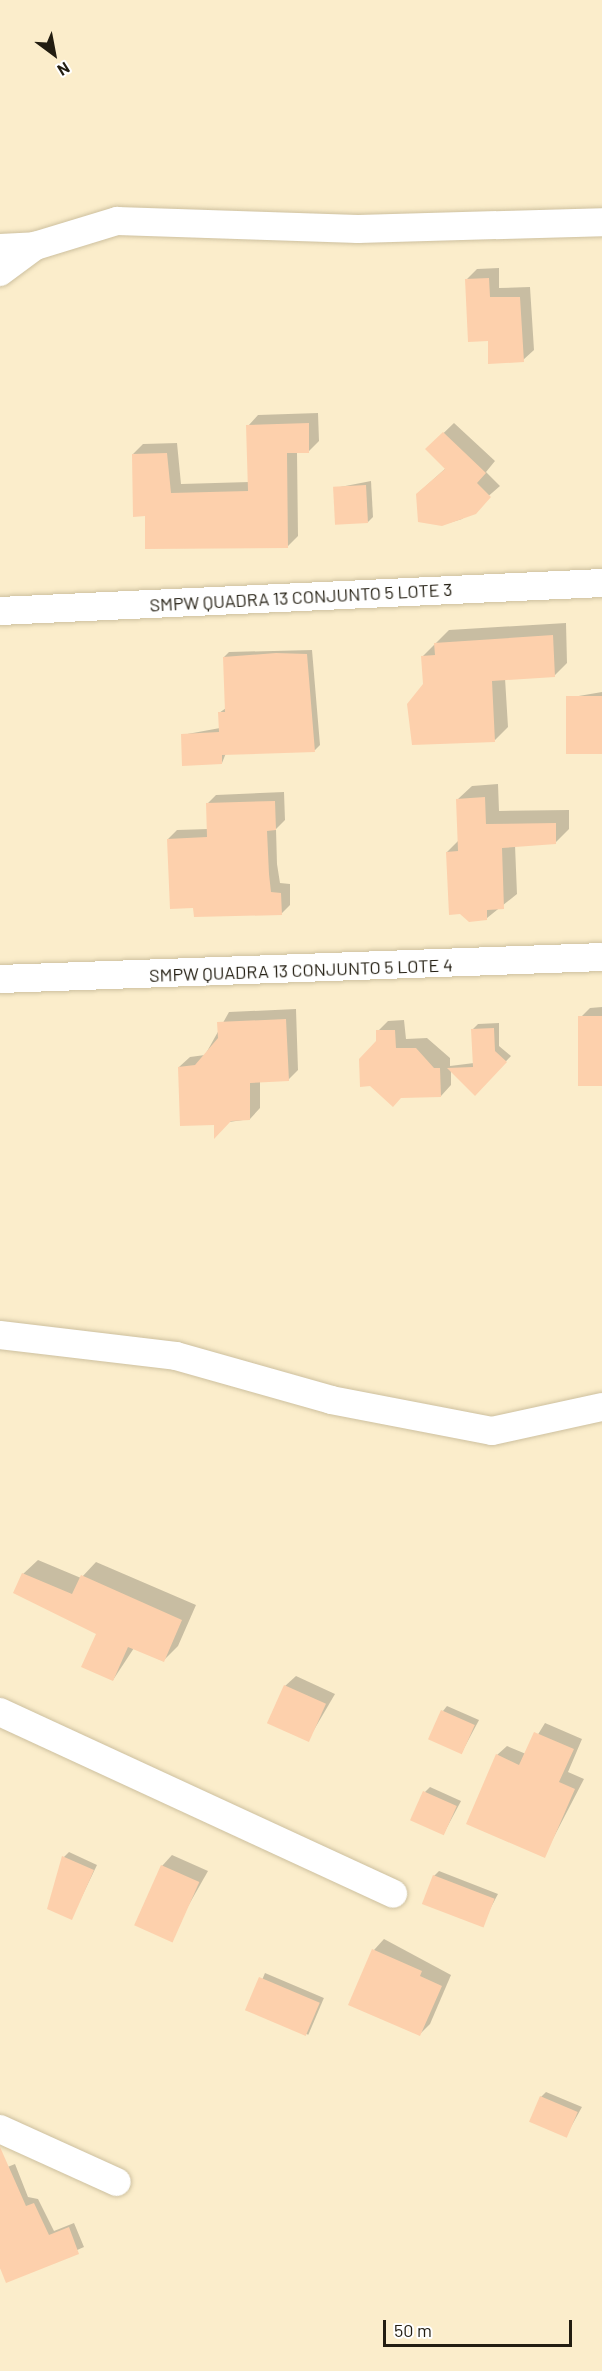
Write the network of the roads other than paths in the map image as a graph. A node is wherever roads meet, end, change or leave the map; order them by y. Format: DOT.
graph roads {
  1 [pos="602,222"];
  2 [pos="34,246"];
  3 [pos="0,248"];
  4 [pos="0,272"];
  5 [pos="602,583"];
  6 [pos="0,611"];
  7 [pos="602,957"];
  8 [pos="0,979"];
  9 [pos="0,1335"];
  10 [pos="602,1407"];
  11 [pos="0,1712"];
  12 [pos="393,1894"];
  13 [pos="0,2129"];
  14 [pos="117,2182"];
  1 -- 2 [label="street"];
  2 -- 3 [label="street"];
  2 -- 4 [label="street"];
  5 -- 6 [label="street, SMPW QUADRA 13 CONJUNTO 5 LOTE 3"];
  7 -- 8 [label="street, SMPW QUADRA 13 CONJUNTO 5 LOTE 4"];
  9 -- 10 [label="street"];
  11 -- 12 [label="street"];
  13 -- 14 [label="street"];
}
